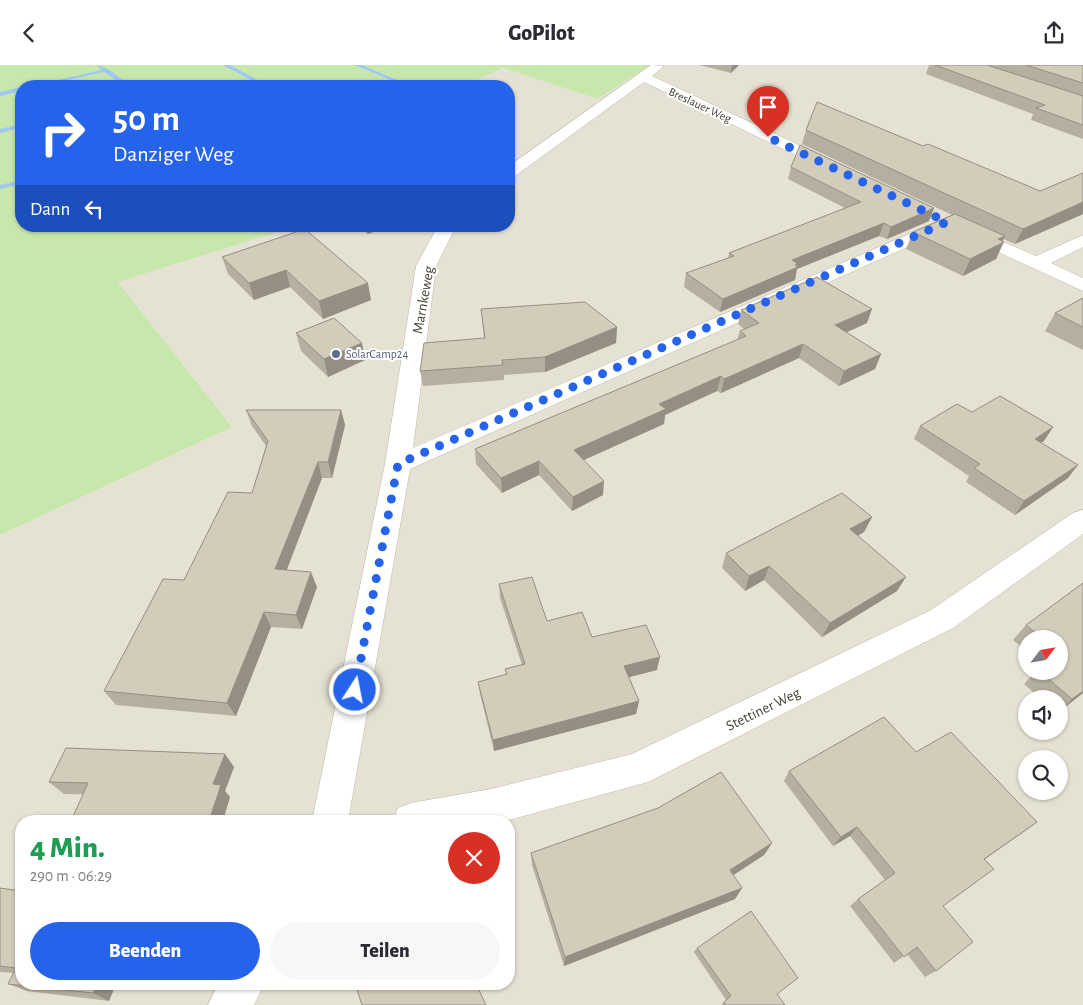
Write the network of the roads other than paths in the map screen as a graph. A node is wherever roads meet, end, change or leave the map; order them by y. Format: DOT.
graph roads {
  1 [pos="660,65"];
  2 [pos="643,77"];
  3 [pos="515,169"];
  4 [pos="849,175"];
  5 [pos="443,232"];
  6 [pos="1083,240"];
  7 [pos="1036,263"];
  8 [pos="1083,285"];
  9 [pos="398,464"];
  10 [pos="1083,520"];
  11 [pos="331,815"];
  12 [pos="445,815"];
  13 [pos="239,990"];
  14 [pos="229,1005"];
  1 -- 2 [label="street"];
  2 -- 3 [label="street"];
  2 -- 4 [label="street, Breslauer Weg"];
  5 -- 9 [label="street, Marnkeweg"];
  6 -- 7 [label="street"];
  7 -- 8 [label="street"];
  7 -- 9 [label="street"];
  9 -- 11 [label="street, Marnkeweg"];
  10 -- 12 [label="street, Stettiner Weg"];
  13 -- 14 [label="street"];
}
